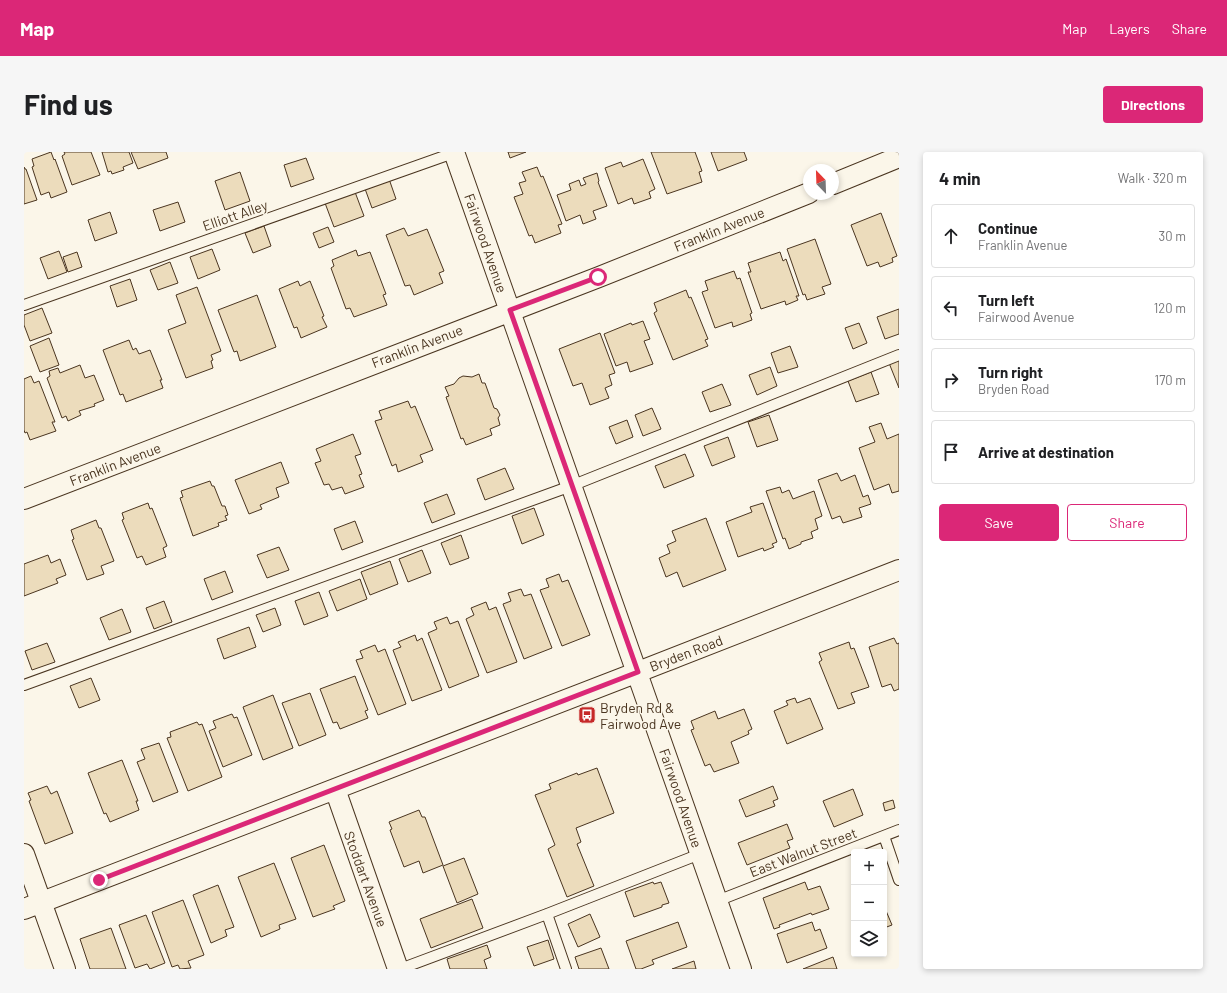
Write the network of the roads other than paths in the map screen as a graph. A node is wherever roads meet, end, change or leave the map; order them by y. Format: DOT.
graph roads {
  1 [pos="455,152"];
  2 [pos="899,157"];
  3 [pos="839,182"];
  4 [pos="803,195"];
  5 [pos="24,305"];
  6 [pos="510,310"];
  7 [pos="899,354"];
  8 [pos="572,486"];
  9 [pos="24,499"];
  10 [pos="899,570"];
  11 [pos="638,672"];
  12 [pos="24,685"];
  13 [pos="334,789"];
  14 [pos="899,830"];
  15 [pos="884,836"];
  16 [pos="24,854"];
  17 [pos="700,854"];
  18 [pos="899,880"];
  19 [pos="717,901"];
  20 [pos="32,905"];
  21 [pos="547,914"];
  22 [pos="65,969"];
  23 [pos="399,969"];
  24 [pos="566,969"];
  25 [pos="741,969"];
  1 -- 5 [label="lane, Elliott Alley"];
  1 -- 6 [label="street, Fairwood Avenue"];
  2 -- 3 [label="street"];
  4 -- 6 [label="street, Franklin Avenue"];
  6 -- 8 [label="street, Fairwood Avenue"];
  6 -- 9 [label="street, Franklin Avenue"];
  7 -- 8 [label="lane"];
  8 -- 11 [label="street, Fairwood Avenue"];
  8 -- 12 [label="lane"];
  10 -- 11 [label="street, Bryden Road"];
  11 -- 13 [label="street, Bryden Road"];
  11 -- 17 [label="street, Fairwood Avenue"];
  13 -- 20 [label="street, Bryden Road"];
  13 -- 23 [label="street, Stoddart Avenue"];
  14 -- 15 [label="lane, East Walnut Street"];
  15 -- 18 [label="lane"];
  15 -- 19 [label="lane, East Walnut Street"];
  16 -- 20 [label="street"];
  17 -- 19 [label="street, Fairwood Avenue"];
  17 -- 21 [label="lane"];
  19 -- 25 [label="street, Fairwood Avenue"];
  20 -- 22 [label="street"];
  21 -- 23 [label="lane"];
  21 -- 24 [label="lane"];
}
